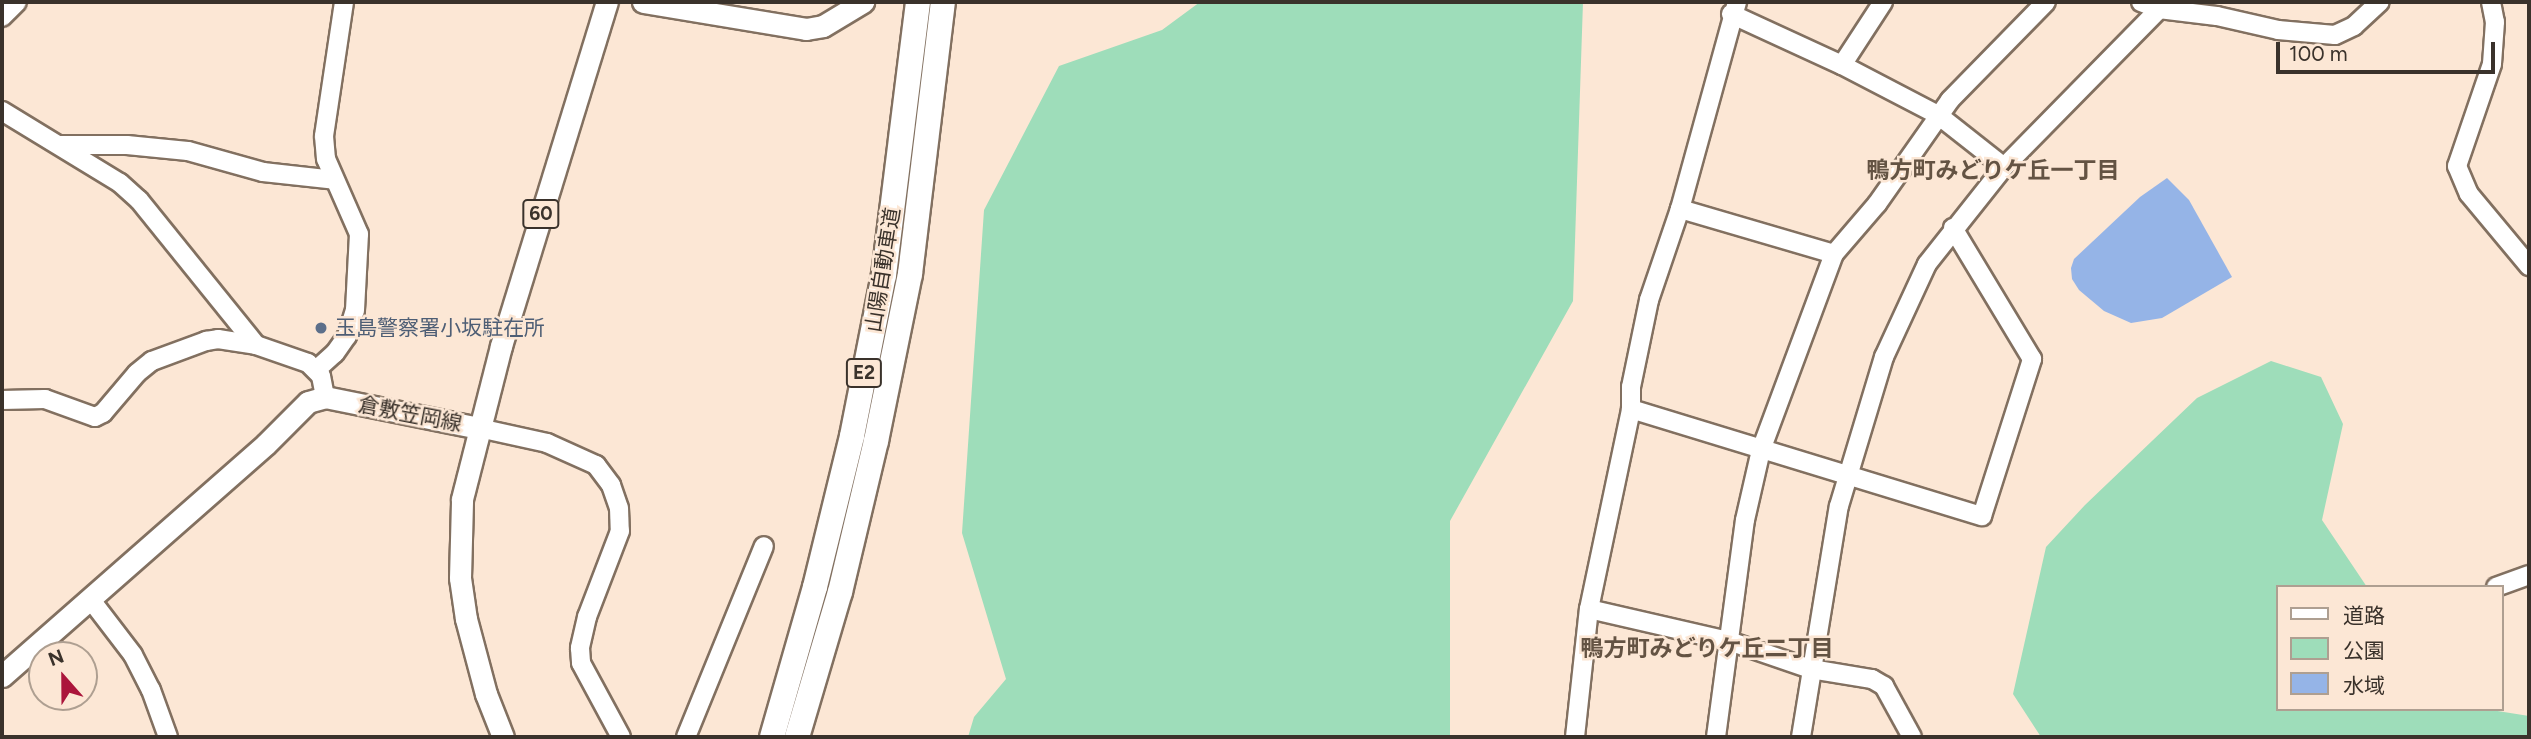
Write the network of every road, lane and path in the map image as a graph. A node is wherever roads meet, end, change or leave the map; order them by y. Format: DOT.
graph roads {
  1 [pos="17,2"];
  2 [pos="344,2"];
  3 [pos="607,2"];
  4 [pos="643,2"];
  5 [pos="863,2"];
  6 [pos="918,2"];
  7 [pos="943,2"];
  8 [pos="1884,2"];
  9 [pos="2046,2"];
  10 [pos="2141,2"];
  11 [pos="2380,2"];
  12 [pos="2491,2"];
  13 [pos="1734,8"];
  14 [pos="2159,9"];
  15 [pos="2,17"];
  16 [pos="1842,65"];
  17 [pos="2,111"];
  18 [pos="1938,115"];
  19 [pos="58,145"];
  20 [pos="2004,167"];
  21 [pos="335,180"];
  22 [pos="1680,209"];
  23 [pos="1953,228"];
  24 [pos="1834,254"];
  25 [pos="2529,266"];
  26 [pos="256,345"];
  27 [pos="316,370"];
  28 [pos="325,397"];
  29 [pos="2,400"];
  30 [pos="1631,409"];
  31 [pos="479,428"];
  32 [pos="1761,450"];
  33 [pos="1848,475"];
  34 [pos="764,545"];
  35 [pos="2529,576"];
  36 [pos="2502,585"];
  37 [pos="91,600"];
  38 [pos="1589,609"];
  39 [pos="1729,641"];
  40 [pos="1811,669"];
  41 [pos="2,676"];
  42 [pos="168,737"];
  43 [pos="503,737"];
  44 [pos="621,737"];
  45 [pos="686,737"];
  46 [pos="772,737"];
  47 [pos="797,737"];
  48 [pos="1575,737"];
  49 [pos="1716,737"];
  50 [pos="1801,737"];
  51 [pos="1912,737"];
  1 -- 15 [label="street"];
  2 -- 21 [label="street"];
  3 -- 31 [label="main road, 倉敷笠岡線 / 60"];
  4 -- 5 [label="main road"];
  6 -- 46 [label="highway, 山陽自動車道 / E2"];
  7 -- 47 [label="highway, 山陽自動車道 / E2"];
  8 -- 16 [label="street"];
  9 -- 18 [label="street"];
  10 -- 14 [label="street"];
  11 -- 14 [label="street"];
  12 -- 25 [label="street"];
  13 -- 16 [label="street"];
  13 -- 22 [label="street"];
  14 -- 20 [label="street"];
  16 -- 18 [label="street"];
  17 -- 19 [label="street"];
  18 -- 20 [label="street"];
  18 -- 24 [label="street"];
  19 -- 21 [label="street"];
  19 -- 26 [label="street"];
  20 -- 23 [label="street"];
  21 -- 27 [label="street"];
  22 -- 24 [label="street"];
  22 -- 30 [label="street"];
  23 -- 33 [label="street"];
  23 -- 33 [label="street"];
  24 -- 32 [label="street"];
  26 -- 27 [label="street"];
  26 -- 29 [label="street"];
  27 -- 28 [label="street"];
  28 -- 31 [label="main road, 倉敷笠岡線"];
  28 -- 37 [label="main road"];
  30 -- 32 [label="street"];
  30 -- 38 [label="street"];
  31 -- 43 [label="main road"];
  31 -- 44 [label="street"];
  32 -- 33 [label="street"];
  32 -- 39 [label="street"];
  33 -- 40 [label="street"];
  34 -- 45 [label="street"];
  35 -- 36 [label="street"];
  37 -- 41 [label="main road"];
  37 -- 42 [label="street"];
  38 -- 39 [label="street"];
  38 -- 48 [label="street"];
  39 -- 40 [label="street"];
  39 -- 49 [label="street"];
  40 -- 50 [label="street"];
  40 -- 51 [label="street"];
}
